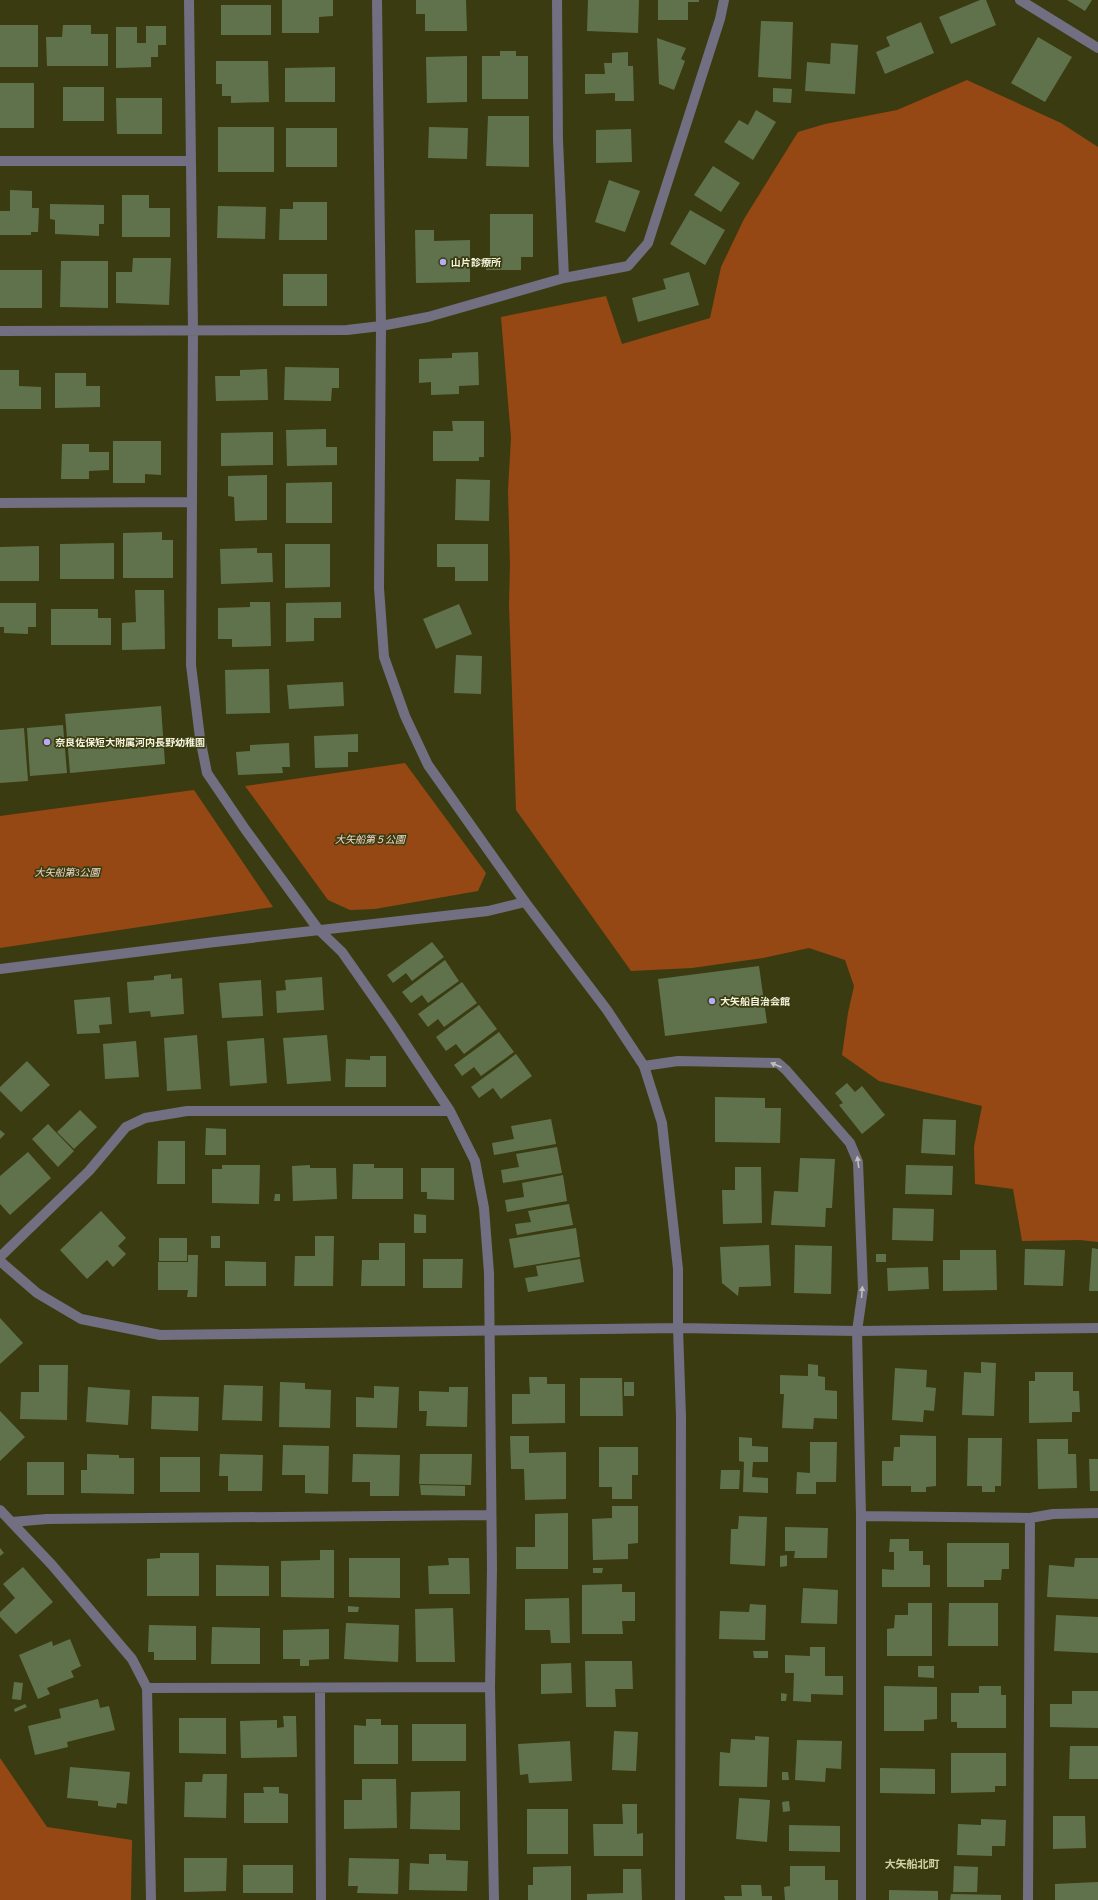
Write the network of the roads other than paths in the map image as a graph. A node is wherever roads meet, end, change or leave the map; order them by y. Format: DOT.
graph roads {
  1 [pos="189,0"];
  2 [pos="377,0"];
  3 [pos="557,0"];
  4 [pos="724,0"];
  5 [pos="1020,0"];
  6 [pos="1098,48"];
  7 [pos="0,161"];
  8 [pos="190,161"];
  9 [pos="564,278"];
  10 [pos="381,326"];
  11 [pos="193,330"];
  12 [pos="0,331"];
  13 [pos="191,502"];
  14 [pos="0,503"];
  15 [pos="525,902"];
  16 [pos="318,930"];
  17 [pos="0,969"];
  18 [pos="644,1066"];
  19 [pos="450,1111"];
  20 [pos="0,1257"];
  21 [pos="0,1261"];
  22 [pos="678,1328"];
  23 [pos="1098,1328"];
  24 [pos="488,1331"];
  25 [pos="857,1331"];
  26 [pos="0,1510"];
  27 [pos="1098,1513"];
  28 [pos="490,1515"];
  29 [pos="861,1516"];
  30 [pos="1030,1518"];
  31 [pos="12,1522"];
  32 [pos="490,1687"];
  33 [pos="147,1688"];
  34 [pos="320,1689"];
  35 [pos="151,1900"];
  36 [pos="321,1900"];
  37 [pos="494,1900"];
  38 [pos="680,1900"];
  39 [pos="861,1900"];
  40 [pos="1028,1900"];
  1 -- 8 [label="street"];
  2 -- 10 [label="street"];
  3 -- 9 [label="street"];
  4 -- 9 [label="street"];
  5 -- 6 [label="street"];
  7 -- 8 [label="street"];
  8 -- 11 [label="street"];
  9 -- 10 [label="street"];
  10 -- 11 [label="street"];
  10 -- 15 [label="street"];
  11 -- 12 [label="street"];
  11 -- 13 [label="street"];
  13 -- 14 [label="street"];
  13 -- 16 [label="street"];
  15 -- 16 [label="street"];
  15 -- 18 [label="street"];
  16 -- 17 [label="street"];
  16 -- 19 [label="street"];
  18 -- 22 [label="street"];
  25 -- 18 [label="street, one-way"];
  19 -- 20 [label="street"];
  19 -- 24 [label="street"];
  21 -- 24 [label="street"];
  22 -- 24 [label="street"];
  22 -- 25 [label="street"];
  22 -- 38 [label="street"];
  23 -- 25 [label="street"];
  24 -- 28 [label="street"];
  25 -- 29 [label="street"];
  26 -- 31 [label="street"];
  27 -- 30 [label="street"];
  28 -- 31 [label="street"];
  28 -- 32 [label="street"];
  29 -- 30 [label="street"];
  29 -- 39 [label="street"];
  30 -- 40 [label="street"];
  31 -- 33 [label="street"];
  32 -- 34 [label="street"];
  32 -- 37 [label="street"];
  33 -- 34 [label="street"];
  33 -- 35 [label="street"];
  34 -- 36 [label="street"];
}
